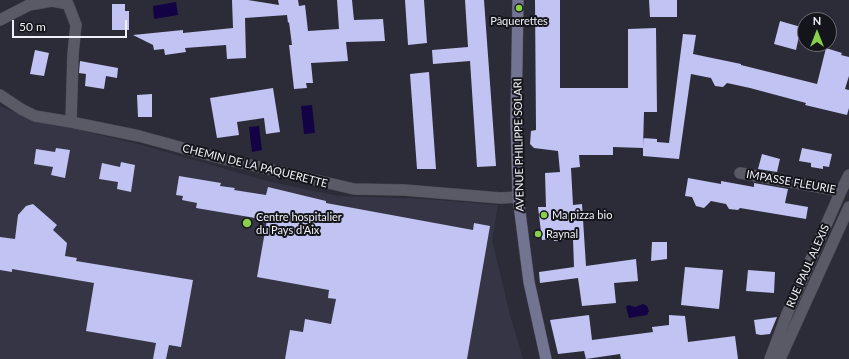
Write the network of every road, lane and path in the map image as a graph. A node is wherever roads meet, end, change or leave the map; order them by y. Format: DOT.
graph roads {
  1 [pos="518,0"];
  2 [pos="0,20"];
  3 [pos="0,95"];
  4 [pos="71,122"];
  5 [pos="740,173"];
  6 [pos="849,176"];
  7 [pos="841,191"];
  8 [pos="518,197"];
  9 [pos="849,207"];
  10 [pos="546,359"];
  11 [pos="770,359"];
  12 [pos="780,359"];
  1 -- 8 [label="main road, AVENUE PHILIPPE SOLARI"];
  2 -- 4 [label="street"];
  3 -- 4 [label="street, CHEMIN DE LA PAQUERETTE"];
  4 -- 8 [label="street, CHEMIN DE LA PAQUERETTE"];
  5 -- 7 [label="street, IMPASSE FLEURIE"];
  6 -- 7 [label="street, RUE PAUL ALEXIS"];
  7 -- 11 [label="street, RUE PAUL ALEXIS"];
  8 -- 10 [label="main road, AVENUE PHILIPPE SOLARI"];
  9 -- 12 [label="street"];
}
